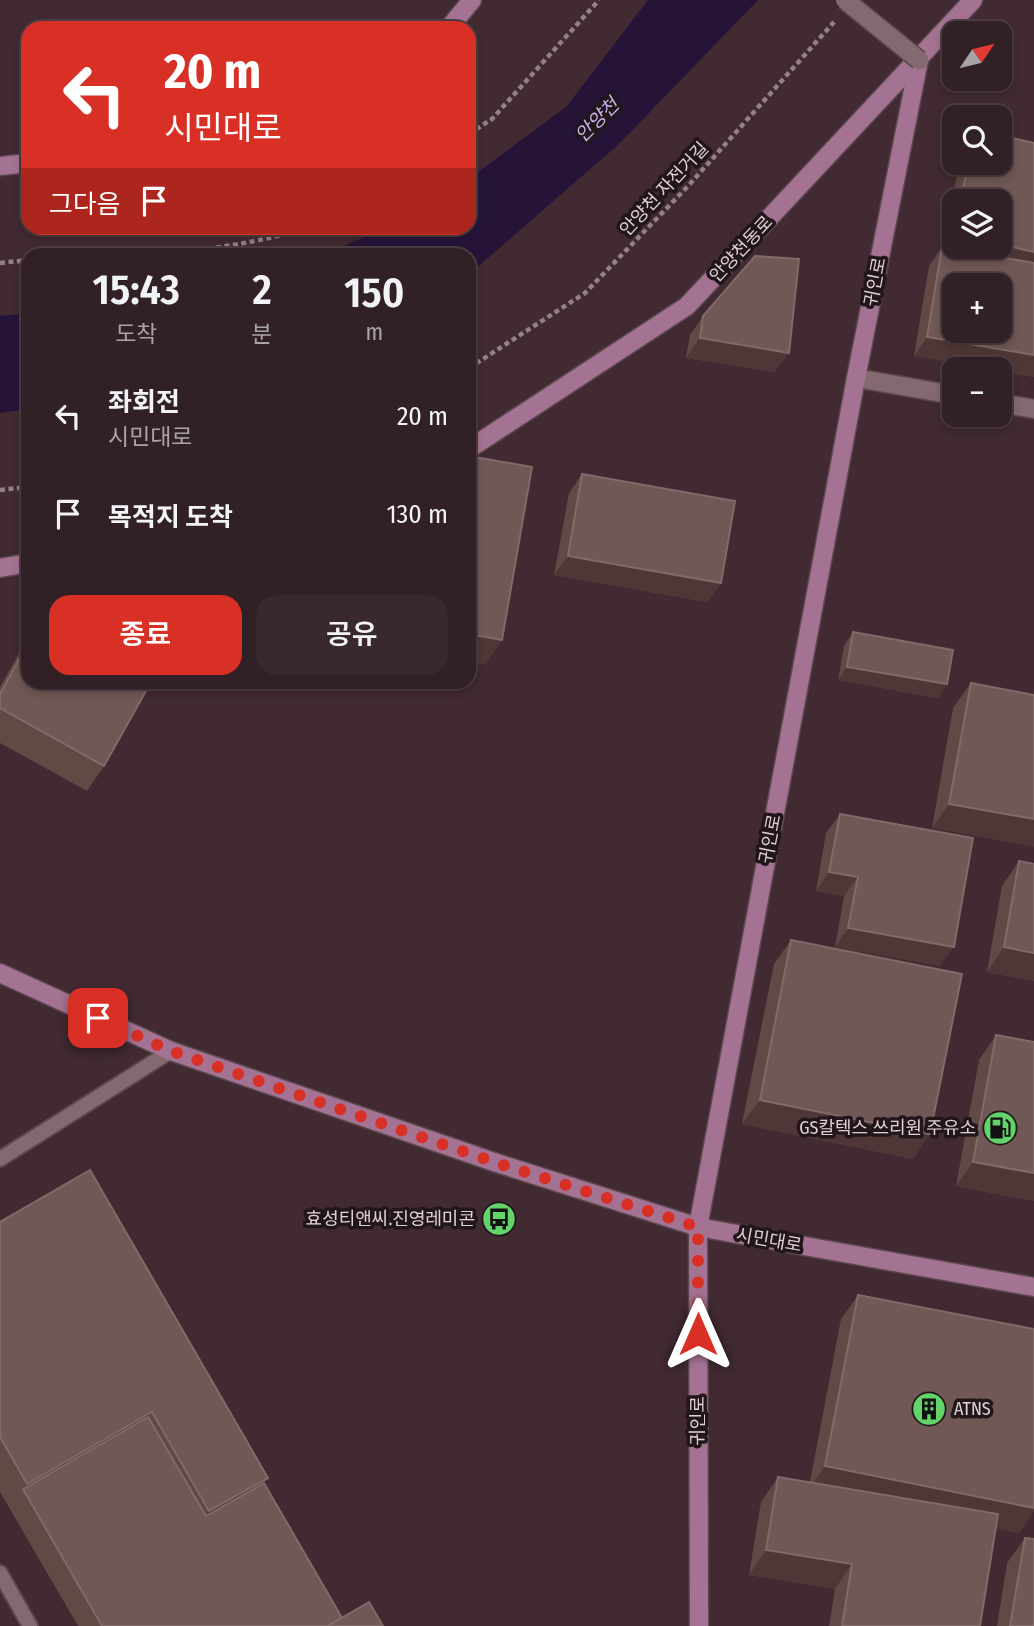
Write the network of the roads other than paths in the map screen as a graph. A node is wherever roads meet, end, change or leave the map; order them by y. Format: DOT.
graph roads {
  1 [pos="472,0"];
  2 [pos="845,0"];
  3 [pos="973,0"];
  4 [pos="455,21"];
  5 [pos="919,60"];
  6 [pos="21,164"];
  7 [pos="0,166"];
  8 [pos="856,377"];
  9 [pos="942,393"];
  10 [pos="1012,405"];
  11 [pos="1034,409"];
  12 [pos="476,444"];
  13 [pos="21,564"];
  14 [pos="0,568"];
  15 [pos="0,973"];
  16 [pos="171,1051"];
  17 [pos="0,1158"];
  18 [pos="698,1227"];
  19 [pos="1034,1287"];
  20 [pos="0,1573"];
  21 [pos="30,1626"];
  22 [pos="699,1626"];
  1 -- 4 [label="street"];
  2 -- 5 [label="street, bridge"];
  3 -- 5 [label="street, 안양천동로"];
  5 -- 8 [label="street, 귀인로"];
  5 -- 12 [label="street, 안양천동로"];
  6 -- 7 [label="street"];
  8 -- 9 [label="street"];
  8 -- 18 [label="street, 귀인로"];
  10 -- 11 [label="street"];
  13 -- 14 [label="street"];
  15 -- 16 [label="street, 시민대로"];
  16 -- 17 [label="lane"];
  16 -- 18 [label="street, 시민대로"];
  18 -- 19 [label="street, 시민대로"];
  18 -- 22 [label="street, 귀인로"];
  20 -- 21 [label="lane"];
}
